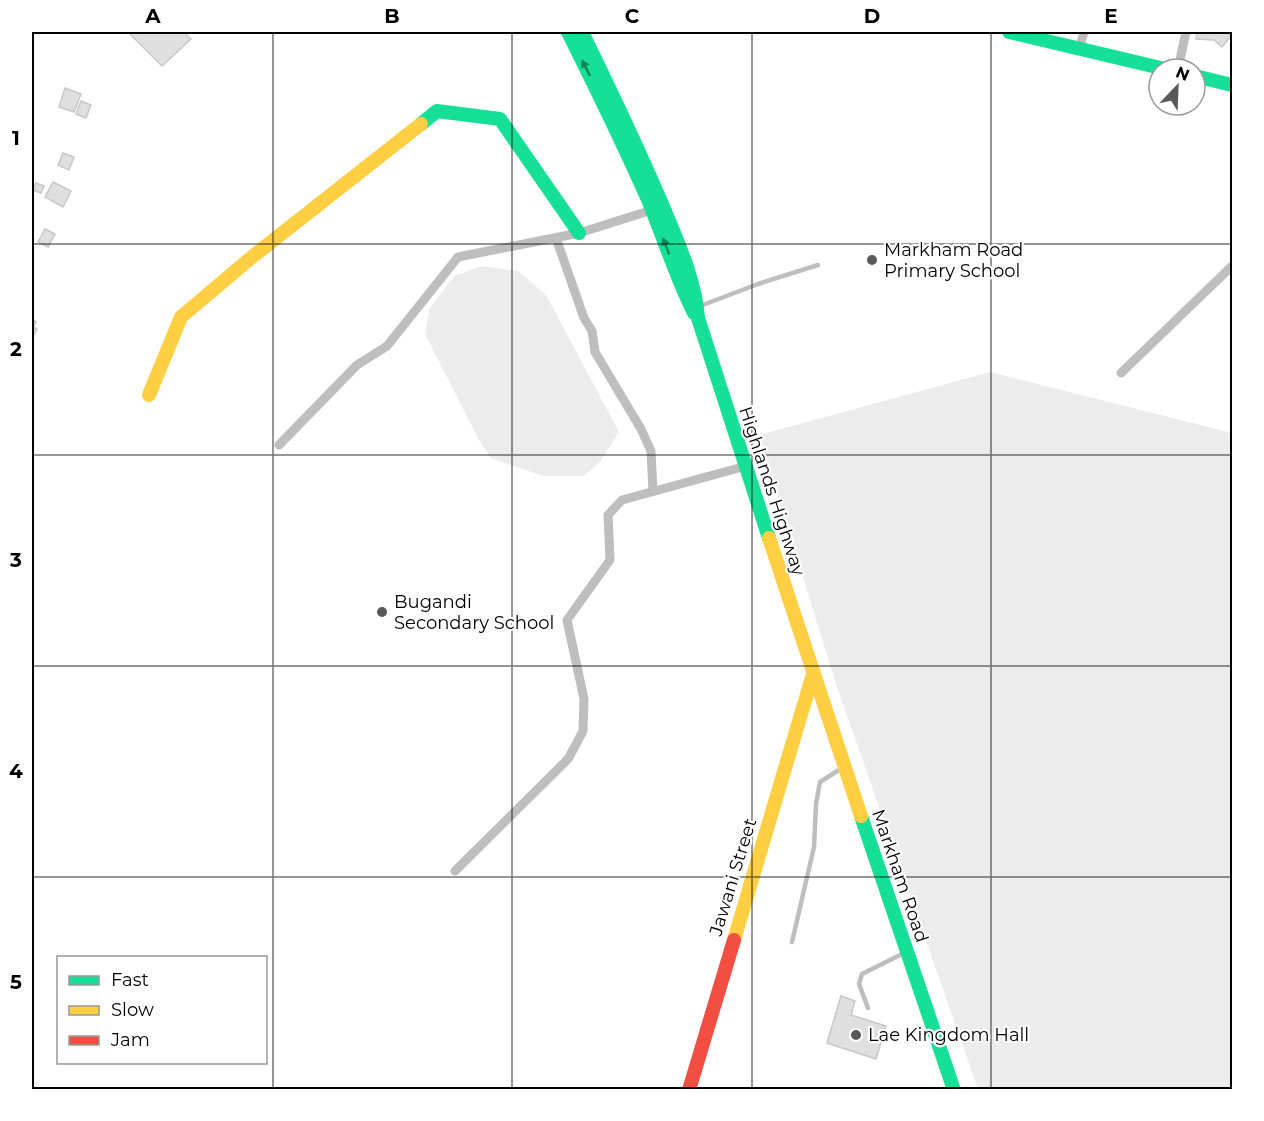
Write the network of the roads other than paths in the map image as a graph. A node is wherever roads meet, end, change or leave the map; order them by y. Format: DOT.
graph roads {
  1 [pos="568,32"];
  2 [pos="582,32"];
  3 [pos="1009,32"];
  4 [pos="1084,32"];
  5 [pos="1186,32"];
  6 [pos="1079,49"];
  7 [pos="1181,57"];
  8 [pos="1147,65"];
  9 [pos="1207,79"];
  10 [pos="1233,86"];
  11 [pos="652,210"];
  12 [pos="579,233"];
  13 [pos="556,238"];
  14 [pos="818,265"];
  15 [pos="1233,266"];
  16 [pos="698,312"];
  17 [pos="1121,373"];
  18 [pos="149,395"];
  19 [pos="279,445"];
  20 [pos="746,466"];
  21 [pos="653,491"];
  22 [pos="813,674"];
  23 [pos="844,767"];
  24 [pos="455,871"];
  25 [pos="792,942"];
  26 [pos="907,952"];
  27 [pos="868,1008"];
  28 [pos="689,1089"];
  29 [pos="954,1089"];
  11 -- 1 [label="main road, Highlands Highway, one-way"];
  2 -- 16 [label="main road, Highlands Highway"];
  3 -- 6 [label="main road"];
  4 -- 6 [label="street"];
  5 -- 7 [label="street"];
  6 -- 8 [label="main road"];
  9 -- 10 [label="main road"];
  11 -- 12 [label="street"];
  16 -- 11 [label="main road, Highlands Highway, one-way"];
  12 -- 13 [label="street"];
  12 -- 18 [label="main road"];
  13 -- 19 [label="street"];
  13 -- 21 [label="street"];
  14 -- 16 [label="lane"];
  15 -- 17 [label="street"];
  16 -- 20 [label="main road, Highlands Highway"];
  20 -- 21 [label="street"];
  20 -- 22 [label="main road, Highlands Highway"];
  21 -- 24 [label="street"];
  22 -- 23 [label="main road, Markham Road"];
  22 -- 28 [label="main road, Jawani Street"];
  23 -- 25 [label="lane"];
  23 -- 26 [label="main road, Markham Road"];
  26 -- 27 [label="lane"];
  26 -- 29 [label="main road, Markham Road"];
}
